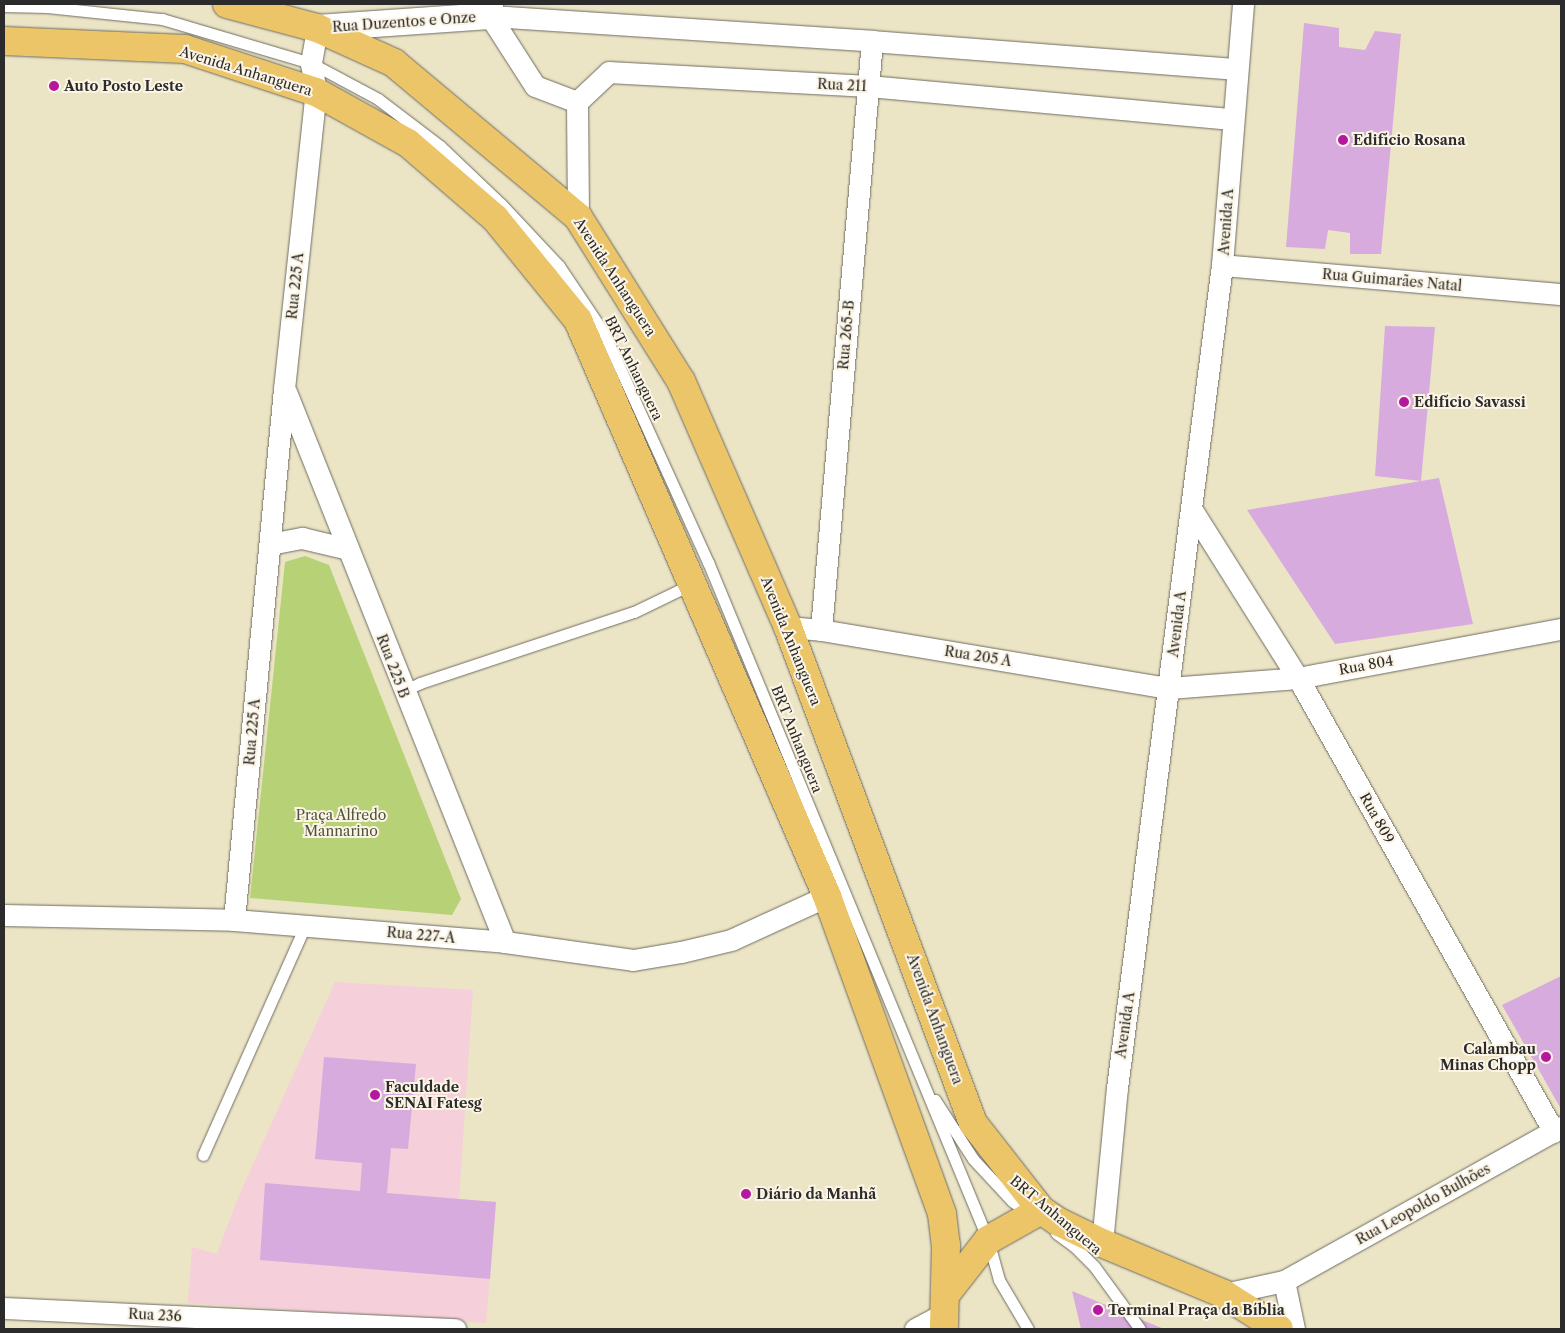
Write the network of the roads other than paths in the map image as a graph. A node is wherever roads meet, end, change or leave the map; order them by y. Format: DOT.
graph roads {
  1 [pos="227,4"];
  2 [pos="1243,4"];
  3 [pos="4,6"];
  4 [pos="490,10"];
  5 [pos="317,28"];
  6 [pos="4,41"];
  7 [pos="872,41"];
  8 [pos="311,63"];
  9 [pos="1237,69"];
  10 [pos="868,86"];
  11 [pos="316,92"];
  12 [pos="577,102"];
  13 [pos="1233,119"];
  14 [pos="578,217"];
  15 [pos="1222,265"];
  16 [pos="1561,294"];
  17 [pos="284,389"];
  18 [pos="1192,510"];
  19 [pos="270,544"];
  20 [pos="348,549"];
  21 [pos="692,584"];
  22 [pos="788,627"];
  23 [pos="1561,629"];
  24 [pos="821,630"];
  25 [pos="1298,678"];
  26 [pos="1169,688"];
  27 [pos="403,690"];
  28 [pos="827,896"];
  29 [pos="4,915"];
  30 [pos="234,920"];
  31 [pos="305,926"];
  32 [pos="505,942"];
  33 [pos="919,1075"];
  34 [pos="1557,1130"];
  35 [pos="203,1155"];
  36 [pos="1036,1213"];
  37 [pos="988,1240"];
  38 [pos="1102,1243"];
  39 [pos="1284,1281"];
  40 [pos="1224,1294"];
  41 [pos="4,1308"];
  42 [pos="944,1312"];
  43 [pos="456,1329"];
  44 [pos="915,1329"];
  45 [pos="1028,1329"];
  46 [pos="1140,1329"];
  47 [pos="1280,1329"];
  48 [pos="1294,1329"];
  1 -- 5 [label="main road, Avenida Anhanguera"];
  2 -- 9 [label="street, Avenida A"];
  3 -- 8 [label="lane, BRT Anhanguera"];
  4 -- 5 [label="street, Rua Duzentos e Onze"];
  4 -- 7 [label="street"];
  4 -- 12 [label="street"];
  5 -- 8 [label="street, Rua 225 A"];
  5 -- 14 [label="main road, Avenida Anhanguera"];
  6 -- 11 [label="main road, Avenida Anhanguera"];
  7 -- 9 [label="street"];
  7 -- 10 [label="street, Rua 265-B"];
  8 -- 11 [label="street, Rua 225 A"];
  8 -- 33 [label="lane, BRT Anhanguera"];
  9 -- 13 [label="street, Avenida A"];
  10 -- 12 [label="street, Rua 211"];
  10 -- 13 [label="street, Rua 211"];
  10 -- 24 [label="street, Rua 265-B"];
  11 -- 17 [label="street, Rua 225 A"];
  11 -- 21 [label="main road, Avenida Anhanguera"];
  12 -- 14 [label="street"];
  13 -- 15 [label="street, Avenida A"];
  14 -- 22 [label="main road, Avenida Anhanguera"];
  15 -- 16 [label="street, Rua Guimarães Natal"];
  15 -- 18 [label="street, Avenida A"];
  17 -- 19 [label="street, Rua 225 A"];
  17 -- 20 [label="street, Rua 225 B"];
  18 -- 25 [label="street, Rua 809"];
  18 -- 26 [label="street, Avenida A"];
  19 -- 20 [label="street"];
  19 -- 30 [label="street, Rua 225 A"];
  20 -- 27 [label="street, Rua 225 B"];
  21 -- 27 [label="lane"];
  21 -- 28 [label="main road, Avenida Anhanguera"];
  22 -- 24 [label="street, Rua 205 A"];
  22 -- 36 [label="main road, Avenida Anhanguera"];
  23 -- 25 [label="street, Rua 804"];
  24 -- 26 [label="street, Rua 205 A"];
  25 -- 26 [label="street, Rua 804"];
  25 -- 34 [label="street, Rua 809"];
  26 -- 38 [label="street, Avenida A"];
  27 -- 32 [label="street, Rua 225 B"];
  28 -- 32 [label="street, Rua 227-A"];
  28 -- 42 [label="main road, Avenida Anhanguera"];
  29 -- 30 [label="street, Rua 227-A"];
  30 -- 31 [label="street, Rua 227-A"];
  31 -- 32 [label="street, Rua 227-A"];
  31 -- 35 [label="lane"];
  33 -- 36 [label="lane, BRT Anhanguera"];
  33 -- 37 [label="lane, BRT Anhanguera"];
  34 -- 39 [label="street, Rua Leopoldo Bulhões"];
  36 -- 37 [label="main road"];
  36 -- 38 [label="main road, Avenida Anhanguera"];
  36 -- 46 [label="lane, BRT Anhanguera"];
  37 -- 42 [label="main road"];
  37 -- 45 [label="lane, BRT Anhanguera"];
  38 -- 40 [label="main road, Avenida Anhanguera"];
  39 -- 40 [label="street, Rua Leopoldo Bulhões"];
  39 -- 48 [label="street"];
  40 -- 47 [label="main road, Avenida Anhanguera"];
  41 -- 43 [label="street, Rua 236"];
  42 -- 44 [label="street"];
}
